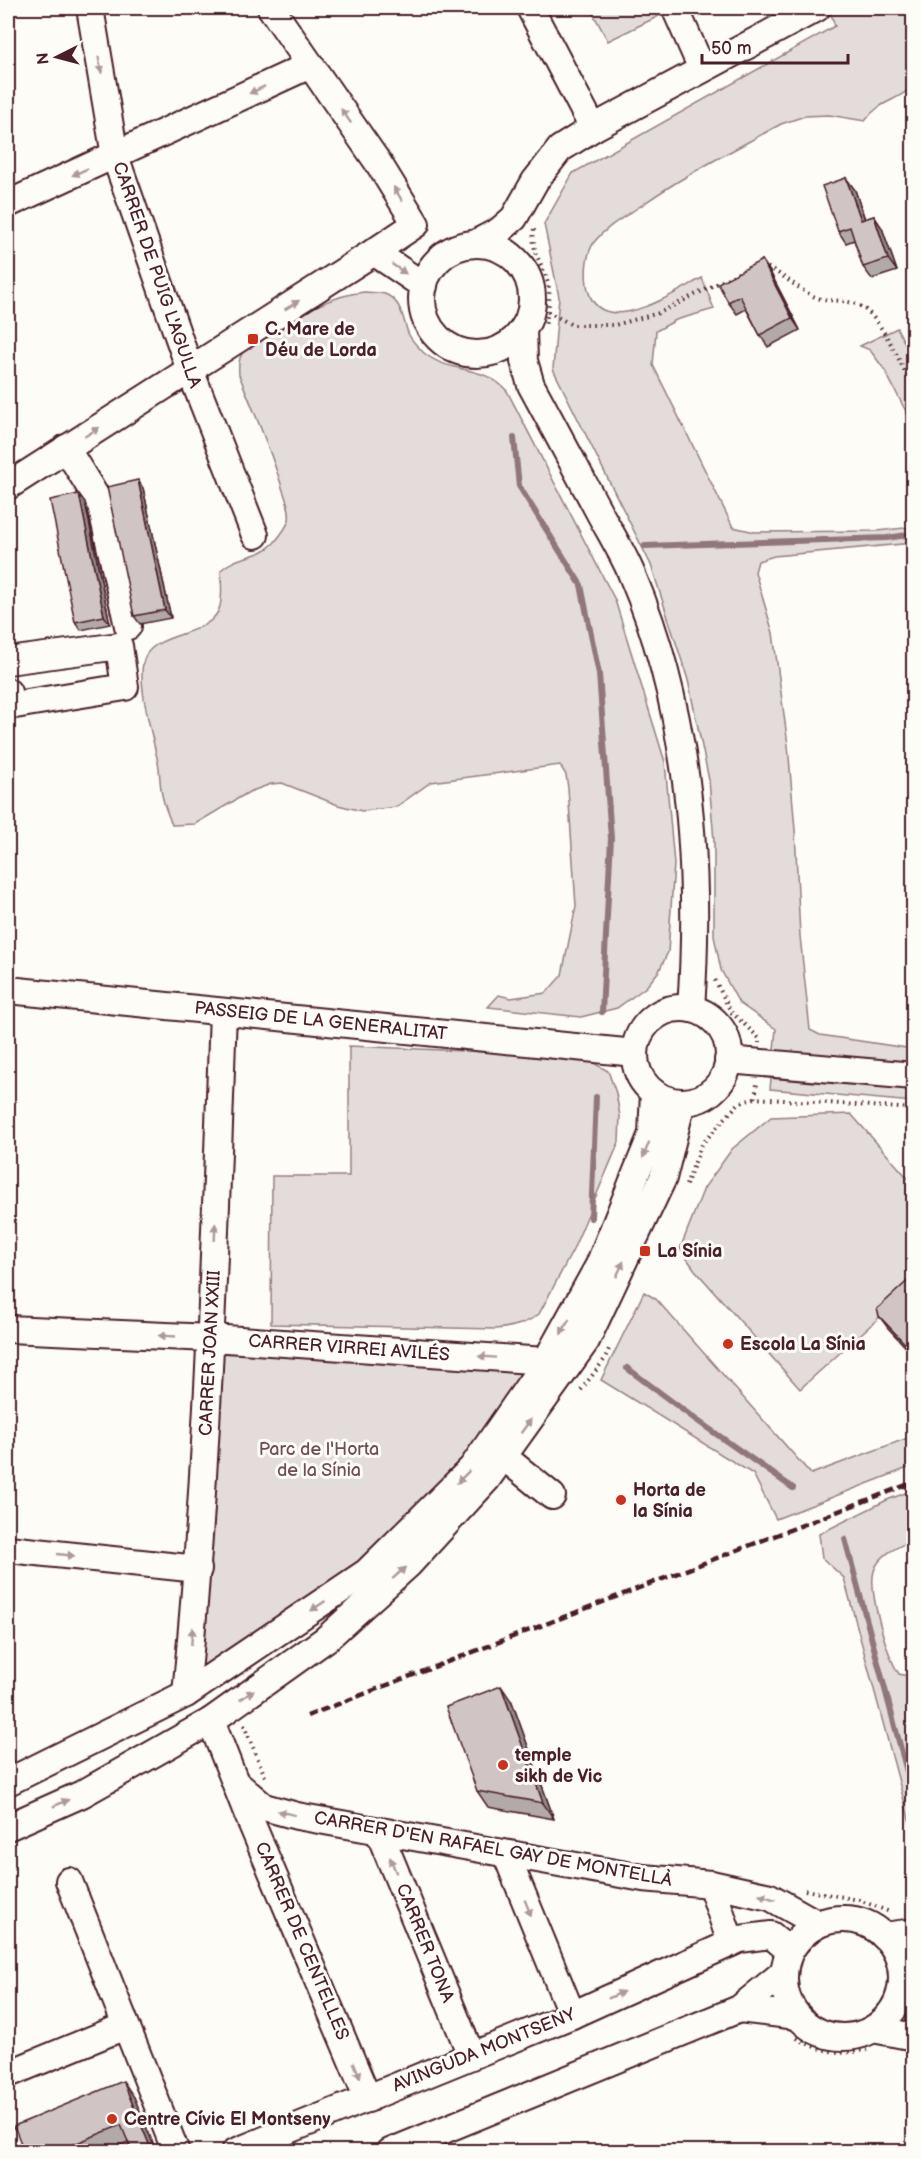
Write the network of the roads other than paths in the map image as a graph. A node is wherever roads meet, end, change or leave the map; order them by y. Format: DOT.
graph roads {
  1 [pos="90,8"];
  2 [pos="271,8"];
  3 [pos="530,8"];
  4 [pos="675,8"];
  5 [pos="814,8"];
  6 [pos="310,65"];
  7 [pos="702,69"];
  8 [pos="593,128"];
  9 [pos="115,156"];
  10 [pos="8,204"];
  11 [pos="514,218"];
  12 [pos="474,244"];
  13 [pos="374,252"];
  14 [pos="517,261"];
  15 [pos="424,286"];
  16 [pos="524,329"];
  17 [pos="488,353"];
  18 [pos="190,370"];
  19 [pos="531,385"];
  20 [pos="66,448"];
  21 [pos="8,486"];
  22 [pos="255,535"];
  23 [pos="128,626"];
  24 [pos="8,661"];
  25 [pos="8,692"];
  26 [pos="8,990"];
  27 [pos="691,1009"];
  28 [pos="223,1011"];
  29 [pos="635,1053"];
  30 [pos="728,1060"];
  31 [pos="914,1076"];
  32 [pos="654,1092"];
  33 [pos="682,1102"];
  34 [pos="8,1329"];
  35 [pos="211,1338"];
  36 [pos="546,1361"];
  37 [pos="504,1457"];
  38 [pos="552,1496"];
  39 [pos="8,1549"];
  40 [pos="198,1569"];
  41 [pos="186,1694"];
  42 [pos="211,1721"];
  43 [pos="8,1782"];
  44 [pos="237,1784"];
  45 [pos="8,1827"];
  46 [pos="380,1832"];
  47 [pos="506,1854"];
  48 [pos="69,1881"];
  49 [pos="711,1884"];
  50 [pos="818,1924"];
  51 [pos="914,1932"];
  52 [pos="884,1936"];
  53 [pos="731,1943"];
  54 [pos="787,1961"];
  55 [pos="907,1988"];
  56 [pos="739,2009"];
  57 [pos="572,2015"];
  58 [pos="794,2025"];
  59 [pos="125,2026"];
  60 [pos="914,2037"];
  61 [pos="874,2038"];
  62 [pos="471,2055"];
  63 [pos="8,2074"];
  64 [pos="368,2099"];
  65 [pos="8,2141"];
  66 [pos="12,2151"];
  67 [pos="176,2151"];
  68 [pos="235,2151"];
  69 [pos="390,2151"];
  1 -- 9 [label="street, CARRER DE PUIG L'AGULLA, one-way"];
  2 -- 6 [label="street"];
  3 -- 8 [label="street"];
  4 -- 7 [label="street"];
  5 -- 7 [label="street"];
  6 -- 9 [label="street, one-way"];
  13 -- 6 [label="street, one-way"];
  7 -- 8 [label="street"];
  8 -- 11 [label="street"];
  9 -- 10 [label="street, one-way"];
  9 -- 18 [label="street, CARRER DE PUIG L'AGULLA"];
  11 -- 12 [label="street"];
  11 -- 14 [label="street"];
  12 -- 14 [label="street"];
  12 -- 15 [label="street"];
  13 -- 15 [label="street, one-way"];
  18 -- 13 [label="street, one-way"];
  14 -- 16 [label="street"];
  15 -- 17 [label="street"];
  16 -- 17 [label="street"];
  16 -- 19 [label="street"];
  17 -- 19 [label="street"];
  20 -- 18 [label="street, one-way"];
  18 -- 22 [label="street, CARRER DE PUIG L'AGULLA"];
  19 -- 27 [label="street"];
  20 -- 21 [label="street"];
  20 -- 23 [label="street"];
  24 -- 25 [label="street"];
  26 -- 28 [label="street, PASSEIG DE LA GENERALITAT"];
  27 -- 29 [label="street"];
  27 -- 30 [label="street"];
  28 -- 29 [label="street, PASSEIG DE LA GENERALITAT"];
  35 -- 28 [label="street, CARRER JOAN XXIII, one-way"];
  29 -- 32 [label="street"];
  30 -- 31 [label="street"];
  30 -- 33 [label="street"];
  32 -- 33 [label="street"];
  32 -- 36 [label="street, one-way"];
  37 -- 33 [label="street, one-way"];
  35 -- 34 [label="street, CARRER VIRREI AVILÉS, one-way"];
  36 -- 35 [label="street, CARRER VIRREI AVILÉS, one-way"];
  35 -- 40 [label="street, CARRER JOAN XXIII"];
  36 -- 41 [label="street, one-way"];
  37 -- 38 [label="street"];
  42 -- 37 [label="street, one-way"];
  39 -- 40 [label="street, one-way"];
  41 -- 40 [label="street, CARRER JOAN XXIII, one-way"];
  41 -- 43 [label="street"];
  42 -- 44 [label="street, CARRER D'EN RAFAEL GAY DE MONTELLÀ"];
  45 -- 42 [label="street, one-way"];
  46 -- 44 [label="street, CARRER D'EN RAFAEL GAY DE MONTELLÀ, one-way"];
  44 -- 64 [label="street, CARRER DE CENTELLES, one-way"];
  46 -- 47 [label="street, CARRER D'EN RAFAEL GAY DE MONTELLÀ"];
  62 -- 46 [label="street, CARRER TONA, one-way"];
  47 -- 49 [label="street, CARRER D'EN RAFAEL GAY DE MONTELLÀ"];
  47 -- 57 [label="street, one-way"];
  48 -- 59 [label="street"];
  50 -- 49 [label="street, CARRER D'EN RAFAEL GAY DE MONTELLÀ, one-way"];
  49 -- 53 [label="street"];
  50 -- 52 [label="street"];
  50 -- 54 [label="street"];
  51 -- 52 [label="street"];
  52 -- 55 [label="street"];
  53 -- 54 [label="street, AVINGUDA MONTSENY"];
  57 -- 53 [label="street, AVINGUDA MONTSENY, one-way"];
  54 -- 56 [label="street"];
  54 -- 58 [label="street"];
  55 -- 61 [label="street"];
  56 -- 58 [label="street"];
  56 -- 69 [label="street"];
  57 -- 62 [label="street, AVINGUDA MONTSENY"];
  58 -- 61 [label="street"];
  59 -- 63 [label="street"];
  59 -- 67 [label="street"];
  60 -- 61 [label="street"];
  62 -- 64 [label="street, AVINGUDA MONTSENY"];
  64 -- 68 [label="street, AVINGUDA MONTSENY"];
  65 -- 66 [label="street"];
}
